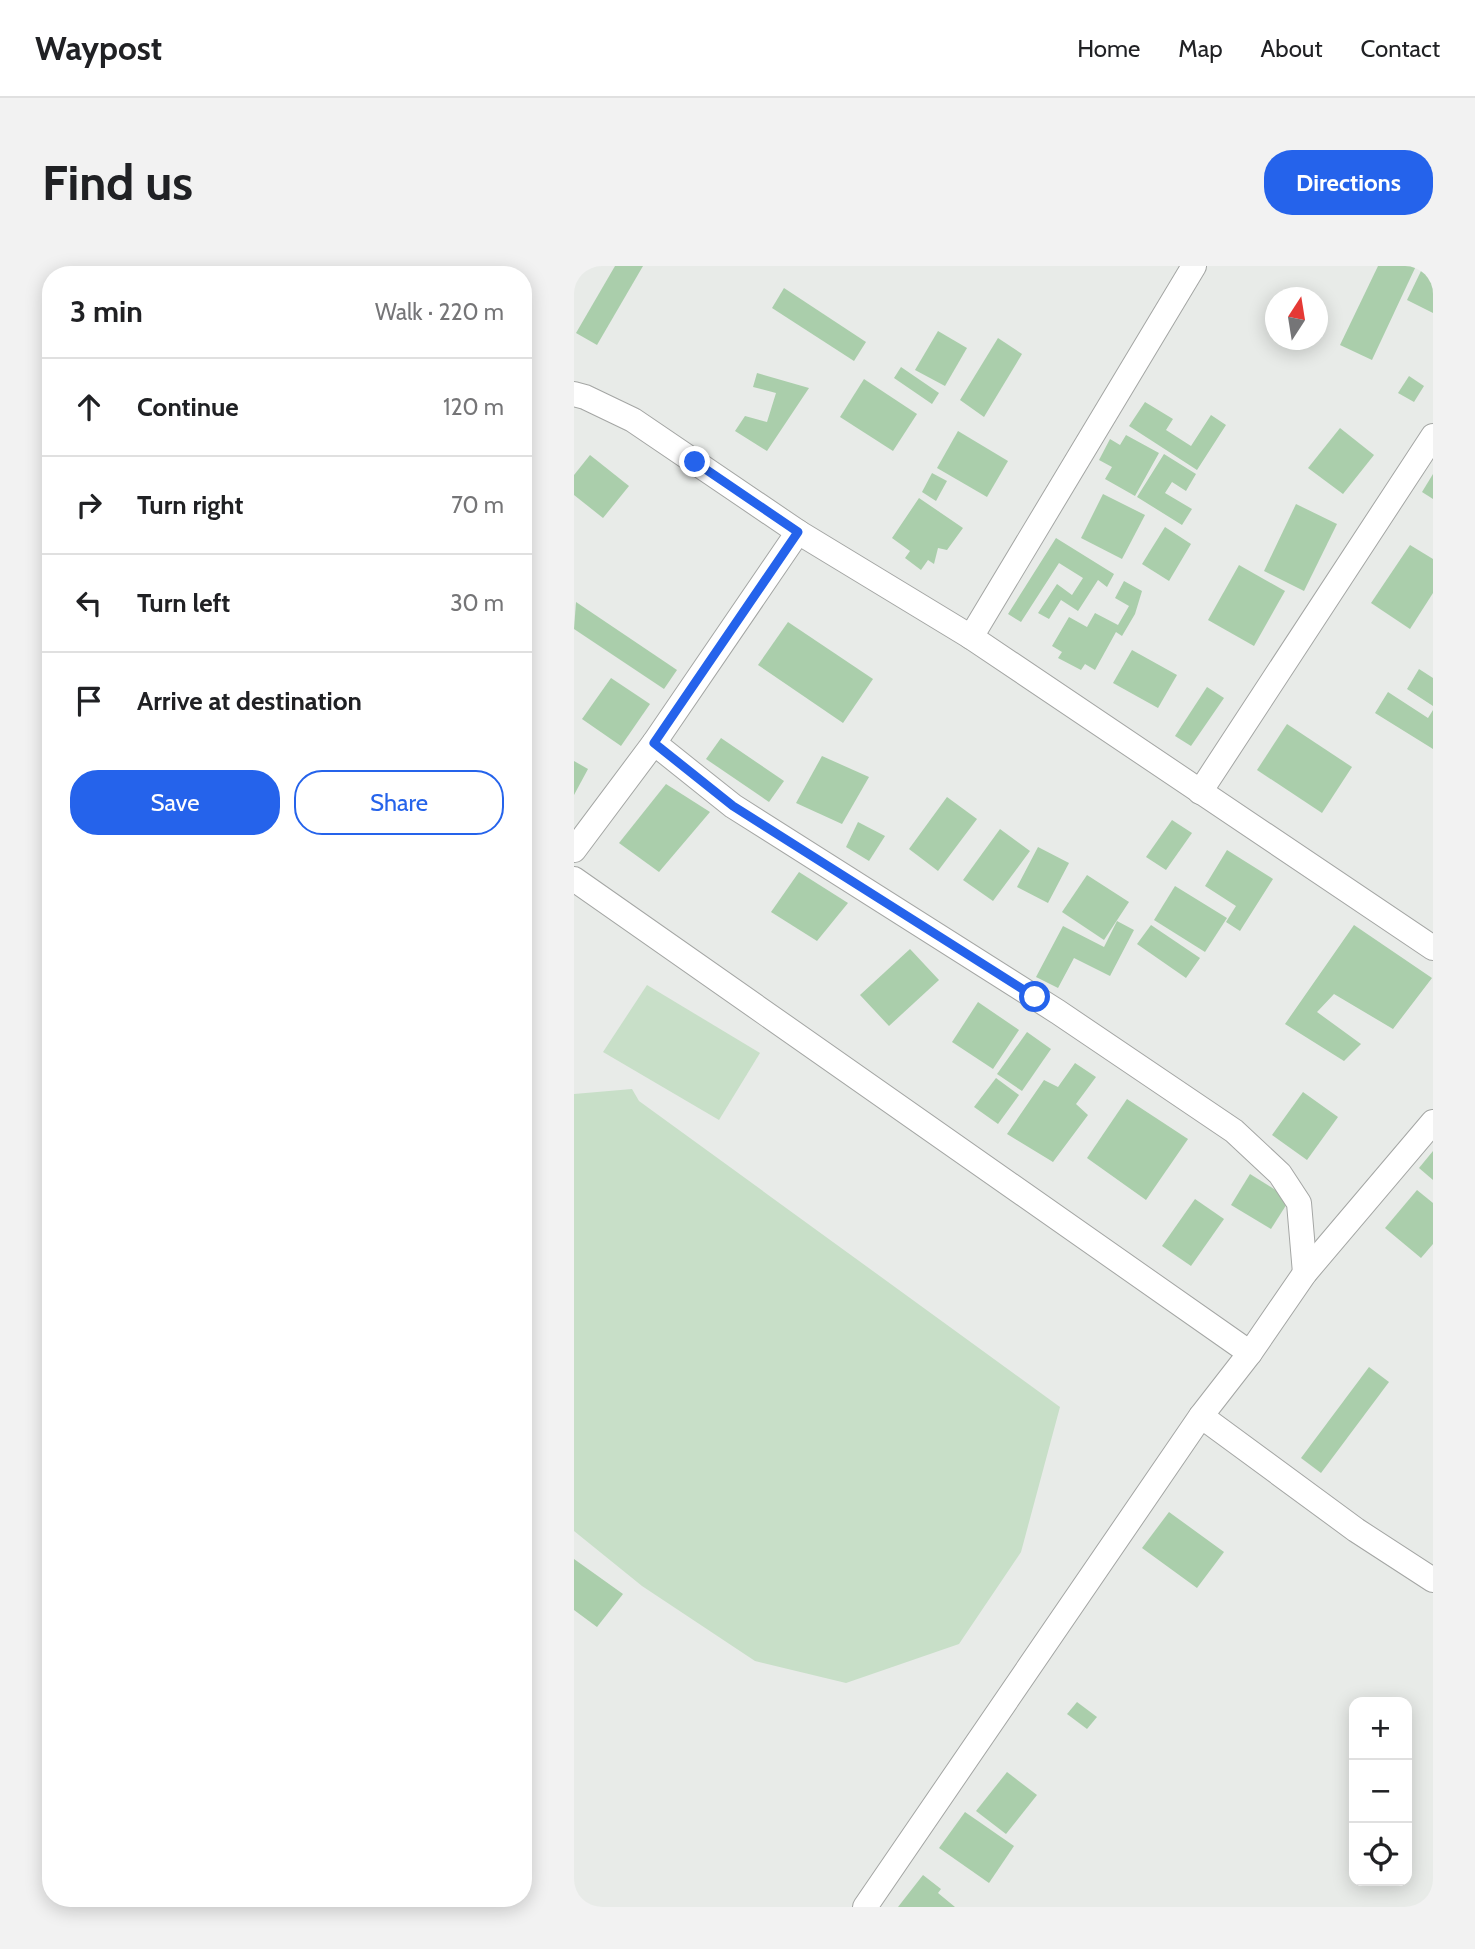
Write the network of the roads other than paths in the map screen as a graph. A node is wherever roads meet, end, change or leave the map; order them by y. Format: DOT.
graph roads {
  1 [pos="1195,266"];
  2 [pos="574,394"];
  3 [pos="1433,436"];
  4 [pos="798,532"];
  5 [pos="971,637"];
  6 [pos="654,743"];
  7 [pos="1200,792"];
  8 [pos="574,850"];
  9 [pos="574,879"];
  10 [pos="1433,948"];
  11 [pos="1433,1122"];
  12 [pos="1305,1273"];
  13 [pos="1250,1353"];
  14 [pos="1202,1416"];
  15 [pos="1433,1580"];
  16 [pos="865,1907"];
  1 -- 5 [label="street"];
  2 -- 4 [label="street"];
  3 -- 7 [label="street"];
  4 -- 5 [label="street"];
  4 -- 6 [label="street"];
  5 -- 7 [label="street"];
  6 -- 8 [label="street"];
  6 -- 12 [label="street"];
  7 -- 10 [label="street"];
  9 -- 13 [label="street"];
  11 -- 12 [label="street"];
  12 -- 13 [label="street"];
  13 -- 14 [label="street"];
  14 -- 15 [label="street"];
  14 -- 16 [label="street"];
}
